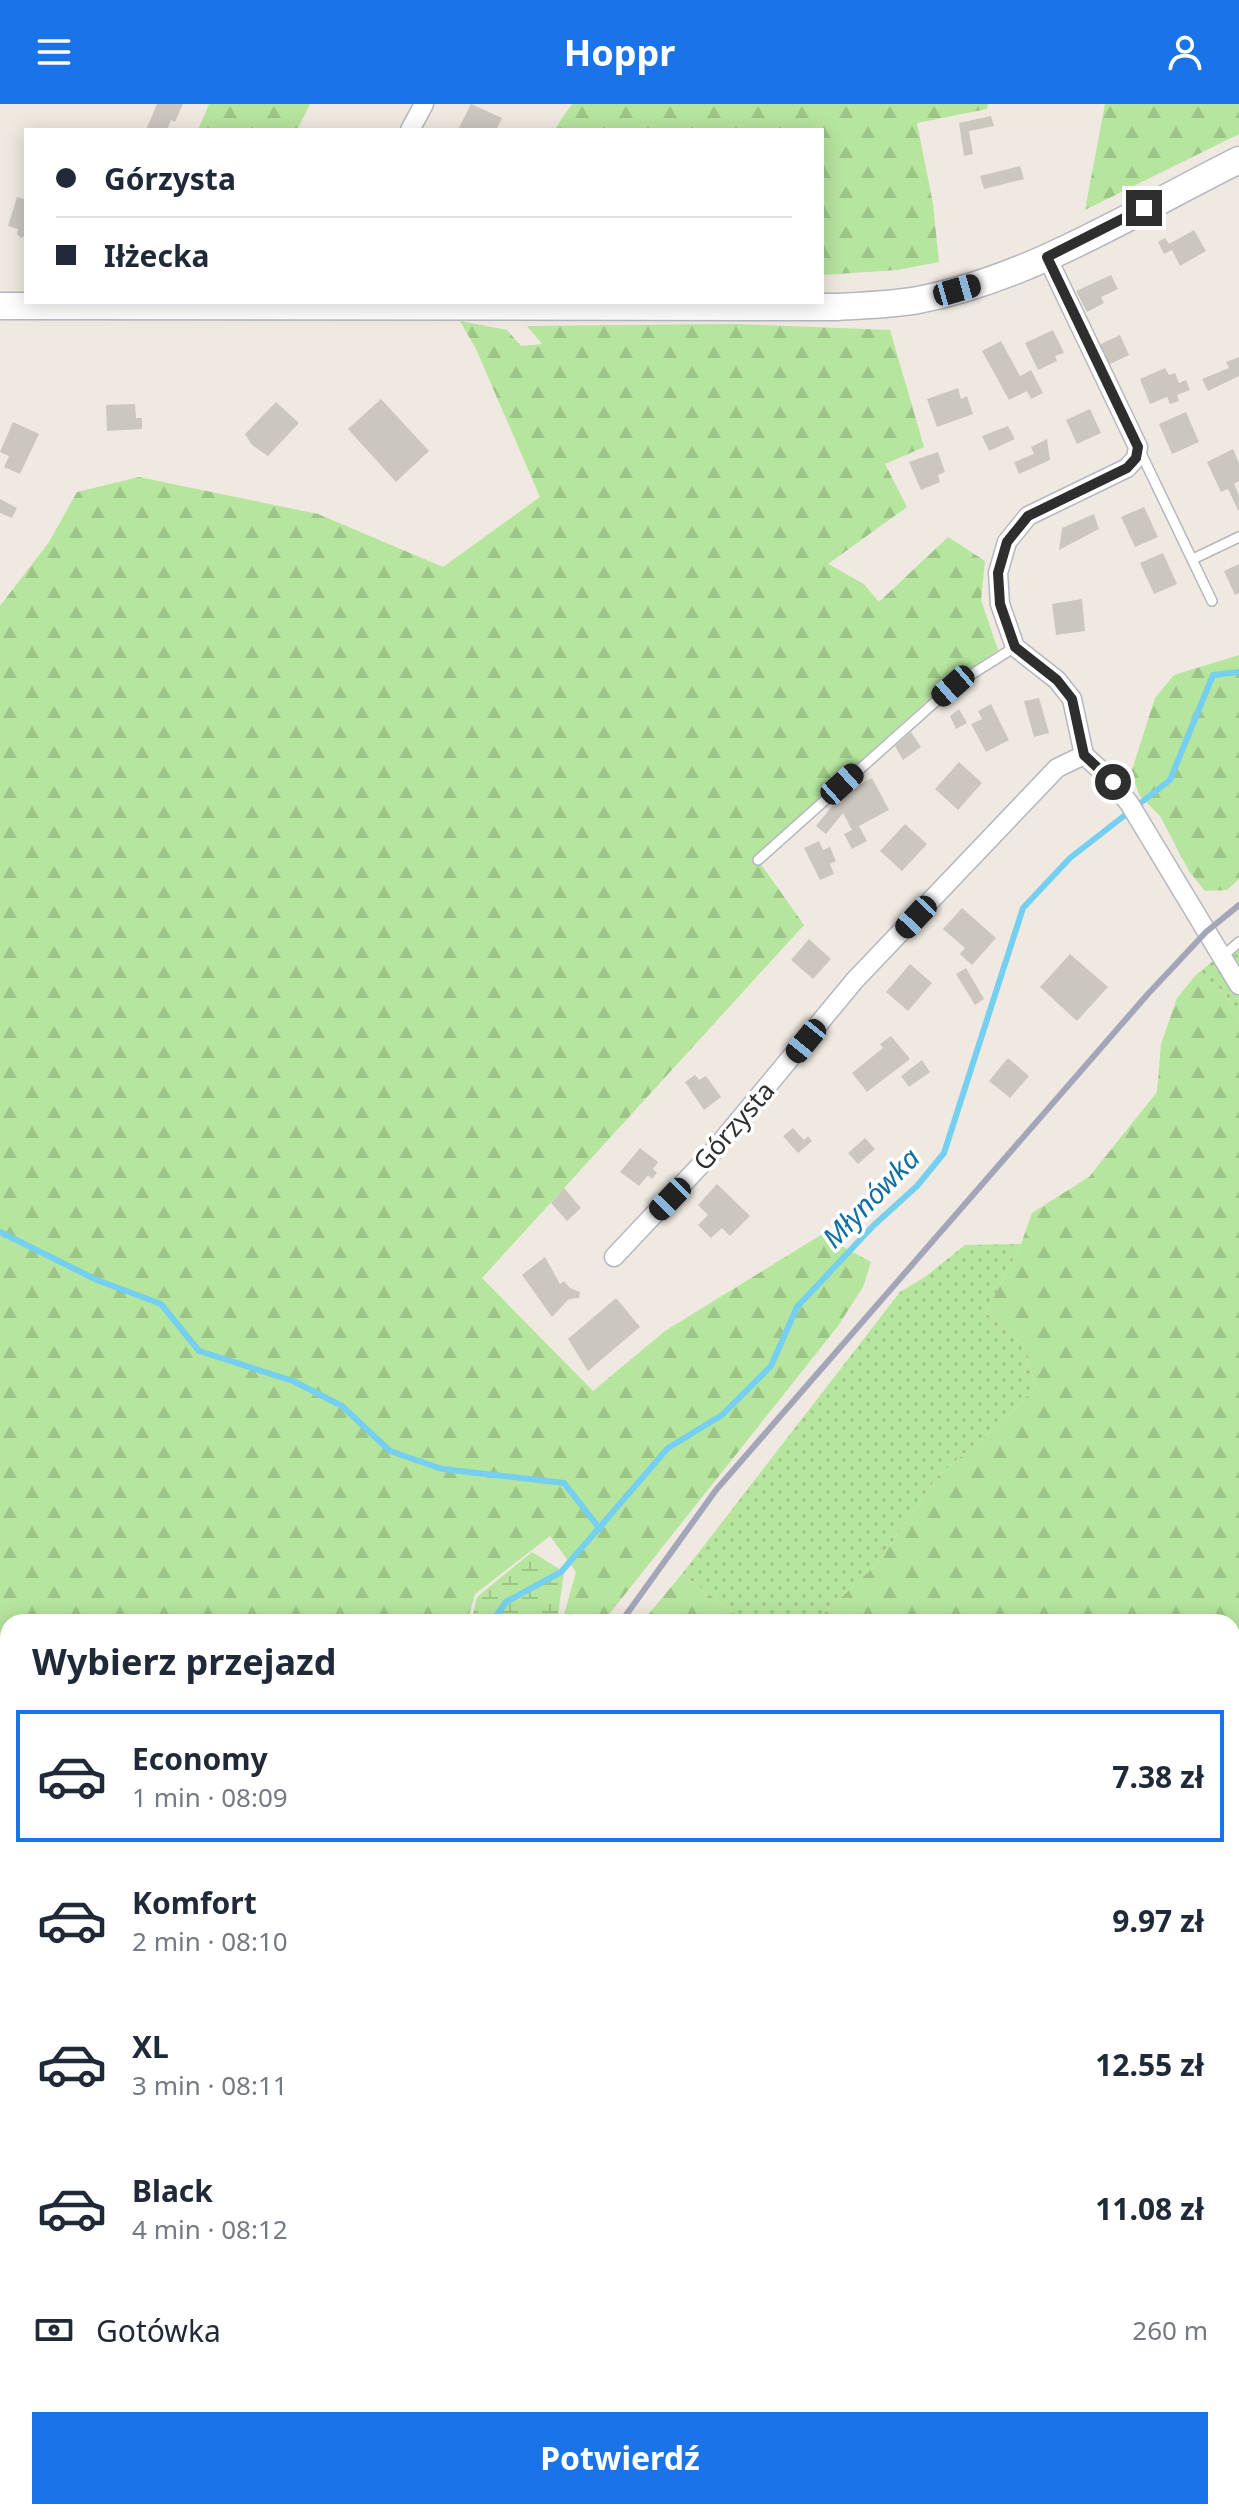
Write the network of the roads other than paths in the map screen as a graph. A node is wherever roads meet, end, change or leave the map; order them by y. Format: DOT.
graph roads {
  1 [pos="424,104"];
  2 [pos="411,128"];
  3 [pos="1239,160"];
  4 [pos="1047,257"];
  5 [pos="211,304"];
  6 [pos="495,304"];
  7 [pos="0,306"];
  8 [pos="1138,447"];
  9 [pos="1239,537"];
  10 [pos="1193,559"];
  11 [pos="1212,601"];
  12 [pos="1015,647"];
  13 [pos="1084,755"];
  14 [pos="758,860"];
  15 [pos="1239,942"];
  16 [pos="1222,957"];
  17 [pos="1239,985"];
  18 [pos="614,1257"];
  1 -- 2 [label="street"];
  3 -- 4 [label="main road"];
  4 -- 6 [label="main road"];
  4 -- 8 [label="street"];
  5 -- 7 [label="main road"];
  8 -- 10 [label="lane"];
  8 -- 12 [label="street"];
  9 -- 10 [label="lane"];
  10 -- 11 [label="lane"];
  12 -- 13 [label="street"];
  12 -- 14 [label="lane"];
  13 -- 16 [label="street"];
  13 -- 18 [label="street, Górzysta"];
  15 -- 16 [label="lane"];
  16 -- 17 [label="street"];
}
